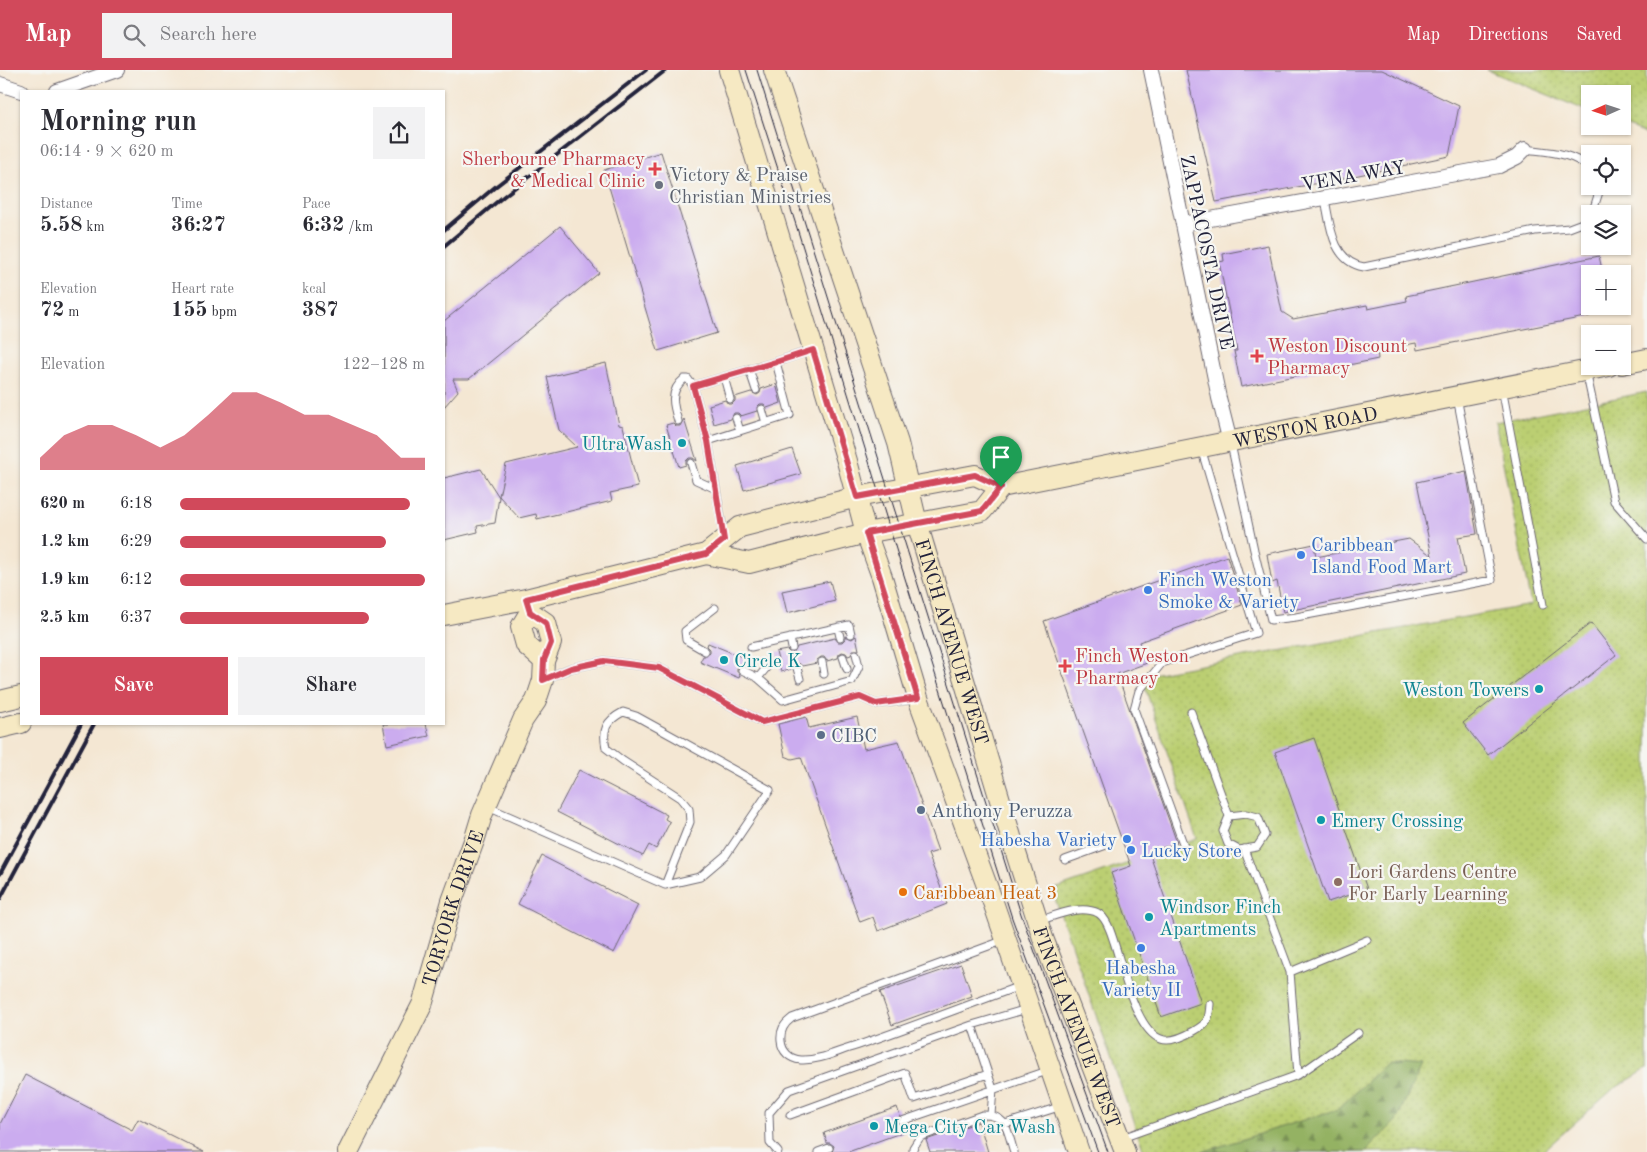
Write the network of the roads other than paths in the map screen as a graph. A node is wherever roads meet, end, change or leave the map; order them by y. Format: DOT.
graph roads {
  1 [pos="117,70"];
  2 [pos="729,70"];
  3 [pos="774,70"];
  4 [pos="1151,70"];
  5 [pos="0,84"];
  6 [pos="60,90"];
  7 [pos="20,91"];
  8 [pos="1525,149"];
  9 [pos="1581,162"];
  10 [pos="1325,199"];
  11 [pos="1581,223"];
  12 [pos="1183,224"];
  13 [pos="813,350"];
  14 [pos="1647,359"];
  15 [pos="776,362"];
  16 [pos="1631,362"];
  17 [pos="749,370"];
  18 [pos="1581,372"];
  19 [pos="1587,375"];
  20 [pos="724,377"];
  21 [pos="693,386"];
  22 [pos="1502,388"];
  23 [pos="756,390"];
  24 [pos="1457,397"];
  25 [pos="730,398"];
  26 [pos="762,409"];
  27 [pos="736,418"];
  28 [pos="678,421"];
  29 [pos="766,423"];
  30 [pos="740,431"];
  31 [pos="708,441"];
  32 [pos="1230,442"];
  33 [pos="1200,448"];
  34 [pos="691,463"];
  35 [pos="1001,487"];
  36 [pos="716,489"];
  37 [pos="909,489"];
  38 [pos="857,497"];
  39 [pos="917,523"];
  40 [pos="866,533"];
  41 [pos="1647,539"];
  42 [pos="724,540"];
  43 [pos="706,554"];
  44 [pos="528,605"];
  45 [pos="1543,605"];
  46 [pos="715,608"];
  47 [pos="445,615"];
  48 [pos="838,628"];
  49 [pos="814,633"];
  50 [pos="851,634"];
  51 [pos="840,637"];
  52 [pos="790,638"];
  53 [pos="817,642"];
  54 [pos="751,647"];
  55 [pos="792,648"];
  56 [pos="705,652"];
  57 [pos="856,654"];
  58 [pos="844,657"];
  59 [pos="822,662"];
  60 [pos="767,667"];
  61 [pos="797,668"];
  62 [pos="847,669"];
  63 [pos="544,670"];
  64 [pos="742,670"];
  65 [pos="824,674"];
  66 [pos="758,678"];
  67 [pos="800,679"];
  68 [pos="20,696"];
  69 [pos="918,698"];
  70 [pos="0,701"];
  71 [pos="1191,712"];
  72 [pos="20,723"];
  73 [pos="0,728"];
  74 [pos="486,806"];
  75 [pos="1229,816"];
  76 [pos="1109,844"];
  77 [pos="1184,846"];
  78 [pos="1244,849"];
  79 [pos="1065,860"];
  80 [pos="665,885"];
  81 [pos="1038,922"];
  82 [pos="1006,940"];
  83 [pos="1367,940"];
  84 [pos="1290,972"];
  85 [pos="1021,985"];
  86 [pos="1210,1004"];
  87 [pos="1029,1008"];
  88 [pos="972,1025"];
  89 [pos="1358,1033"];
  90 [pos="1050,1070"];
  91 [pos="988,1074"];
  92 [pos="1298,1075"];
  93 [pos="993,1089"];
  94 [pos="1063,1106"];
  95 [pos="790,1115"];
  96 [pos="991,1115"];
  97 [pos="902,1121"];
  98 [pos="1005,1124"];
  99 [pos="1123,1145"];
  100 [pos="829,1148"];
  101 [pos="348,1152"];
  102 [pos="778,1152"];
  103 [pos="818,1152"];
  104 [pos="913,1152"];
  105 [pos="1014,1152"];
  106 [pos="1078,1152"];
  1 -- 6 [label="street"];
  2 -- 13 [label="main road, FINCH AVENUE WEST"];
  3 -- 37 [label="main road, FINCH AVENUE WEST"];
  4 -- 12 [label="street, ZAPPACOSTA DRIVE"];
  5 -- 7 [label="street"];
  8 -- 9 [label="lane"];
  8 -- 10 [label="street, VENA WAY"];
  10 -- 11 [label="lane"];
  10 -- 12 [label="street, VENA WAY"];
  12 -- 32 [label="street, ZAPPACOSTA DRIVE"];
  13 -- 15 [label="lane"];
  13 -- 38 [label="main road, FINCH AVENUE WEST"];
  14 -- 16 [label="main road"];
  15 -- 17 [label="lane"];
  15 -- 29 [label="lane"];
  17 -- 20 [label="lane"];
  17 -- 23 [label="lane"];
  18 -- 22 [label="main road, WESTON ROAD"];
  19 -- 41 [label="lane"];
  20 -- 21 [label="lane"];
  20 -- 25 [label="lane"];
  21 -- 28 [label="lane"];
  21 -- 31 [label="lane"];
  22 -- 24 [label="main road, WESTON ROAD"];
  22 -- 45 [label="lane"];
  24 -- 32 [label="main road, WESTON ROAD"];
  24 -- 32 [label="lane"];
  26 -- 29 [label="lane"];
  27 -- 30 [label="lane"];
  29 -- 30 [label="lane"];
  30 -- 31 [label="lane"];
  31 -- 36 [label="lane"];
  32 -- 33 [label="main road, WESTON ROAD"];
  33 -- 35 [label="main road, WESTON ROAD"];
  33 -- 77 [label="lane"];
  34 -- 36 [label="lane"];
  35 -- 37 [label="main road"];
  35 -- 39 [label="main road"];
  36 -- 42 [label="lane"];
  37 -- 38 [label="main road"];
  37 -- 39 [label="main road, FINCH AVENUE WEST"];
  38 -- 40 [label="main road, FINCH AVENUE WEST"];
  38 -- 42 [label="main road"];
  39 -- 40 [label="main road"];
  39 -- 81 [label="main road, FINCH AVENUE WEST"];
  40 -- 43 [label="main road"];
  40 -- 69 [label="main road, FINCH AVENUE WEST"];
  42 -- 43 [label="main road"];
  43 -- 44 [label="main road"];
  44 -- 47 [label="main road"];
  44 -- 63 [label="main road"];
  46 -- 56 [label="lane"];
  48 -- 49 [label="lane"];
  48 -- 50 [label="lane"];
  48 -- 51 [label="lane"];
  49 -- 52 [label="lane"];
  49 -- 53 [label="lane"];
  52 -- 54 [label="lane"];
  52 -- 55 [label="lane"];
  57 -- 66 [label="lane"];
  58 -- 62 [label="lane"];
  59 -- 65 [label="lane"];
  60 -- 66 [label="lane"];
  61 -- 67 [label="lane"];
  63 -- 69 [label="lane"];
  63 -- 74 [label="main road, TORYORK DRIVE"];
  64 -- 66 [label="lane"];
  68 -- 70 [label="main road"];
  69 -- 82 [label="main road, FINCH AVENUE WEST"];
  71 -- 75 [label="lane"];
  72 -- 73 [label="main road"];
  74 -- 80 [label="lane"];
  74 -- 101 [label="main road, TORYORK DRIVE"];
  75 -- 78 [label="lane"];
  75 -- 78 [label="lane"];
  76 -- 79 [label="lane"];
  78 -- 84 [label="lane"];
  80 -- 80 [label="lane"];
  81 -- 86 [label="lane"];
  81 -- 99 [label="main road, FINCH AVENUE WEST"];
  82 -- 85 [label="main road, FINCH AVENUE WEST"];
  82 -- 85 [label="lane"];
  83 -- 84 [label="lane"];
  84 -- 92 [label="lane"];
  85 -- 87 [label="main road, FINCH AVENUE WEST"];
  87 -- 88 [label="lane"];
  87 -- 90 [label="main road, FINCH AVENUE WEST"];
  88 -- 91 [label="lane"];
  88 -- 102 [label="lane"];
  89 -- 92 [label="lane"];
  90 -- 93 [label="lane"];
  90 -- 94 [label="main road, FINCH AVENUE WEST"];
  91 -- 93 [label="lane"];
  91 -- 95 [label="lane"];
  92 -- 99 [label="lane"];
  93 -- 96 [label="lane"];
  93 -- 97 [label="lane"];
  94 -- 98 [label="lane"];
  94 -- 106 [label="main road, FINCH AVENUE WEST"];
  96 -- 98 [label="lane"];
  96 -- 104 [label="lane"];
  98 -- 105 [label="lane"];
  100 -- 103 [label="lane"];
}
